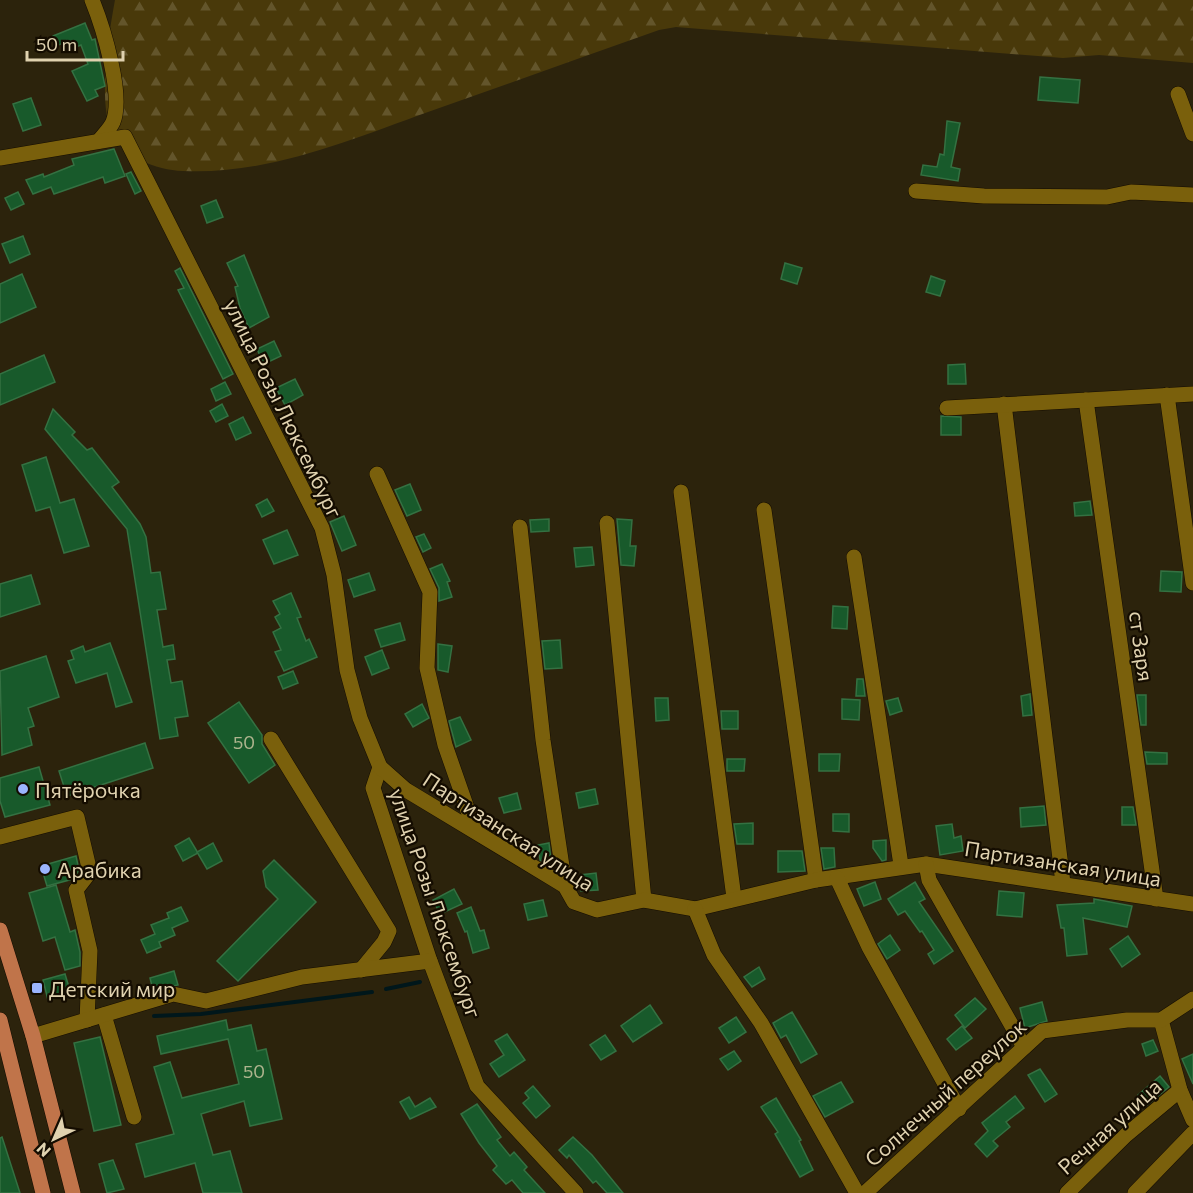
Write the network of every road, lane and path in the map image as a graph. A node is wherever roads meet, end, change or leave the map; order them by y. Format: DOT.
graph roads {
  1 [pos="92,0"];
  2 [pos="1178,94"];
  3 [pos="1193,134"];
  4 [pos="99,141"];
  5 [pos="0,158"];
  6 [pos="915,191"];
  7 [pos="1193,195"];
  8 [pos="1193,394"];
  9 [pos="1167,395"];
  10 [pos="1086,400"];
  11 [pos="1004,404"];
  12 [pos="947,408"];
  13 [pos="377,474"];
  14 [pos="681,492"];
  15 [pos="765,510"];
  16 [pos="607,523"];
  17 [pos="520,527"];
  18 [pos="854,557"];
  19 [pos="1193,583"];
  20 [pos="271,739"];
  21 [pos="380,767"];
  22 [pos="475,831"];
  23 [pos="0,837"];
  24 [pos="926,864"];
  25 [pos="901,865"];
  26 [pos="837,878"];
  27 [pos="816,880"];
  28 [pos="1063,883"];
  29 [pos="565,886"];
  30 [pos="734,898"];
  31 [pos="1156,899"];
  32 [pos="644,900"];
  33 [pos="1193,904"];
  34 [pos="695,909"];
  35 [pos="0,930"];
  36 [pos="430,961"];
  37 [pos="361,970"];
  38 [pos="1193,999"];
  39 [pos="104,1015"];
  40 [pos="0,1020"];
  41 [pos="87,1020"];
  42 [pos="1161,1020"];
  43 [pos="33,1036"];
  44 [pos="1024,1047"];
  45 [pos="1180,1089"];
  46 [pos="959,1109"];
  47 [pos="134,1117"];
  48 [pos="1193,1120"];
  49 [pos="1193,1132"];
  50 [pos="43,1193"];
  51 [pos="73,1193"];
  52 [pos="576,1193"];
  53 [pos="856,1193"];
  54 [pos="865,1193"];
  55 [pos="1067,1193"];
  56 [pos="1135,1193"];
  1 -- 4 [label="street"];
  2 -- 3 [label="street"];
  4 -- 5 [label="street"];
  4 -- 21 [label="street, улица Розы Люксембург"];
  6 -- 7 [label="street"];
  8 -- 9 [label="street"];
  9 -- 10 [label="street"];
  9 -- 19 [label="street"];
  10 -- 11 [label="street"];
  10 -- 31 [label="street, ст Заря"];
  11 -- 12 [label="street"];
  11 -- 28 [label="street"];
  13 -- 22 [label="street"];
  14 -- 30 [label="street"];
  15 -- 27 [label="street"];
  16 -- 32 [label="street"];
  17 -- 29 [label="street"];
  18 -- 25 [label="street"];
  20 -- 37 [label="street"];
  21 -- 22 [label="street, Партизанская улица"];
  21 -- 36 [label="street, улица Розы Люксембург"];
  22 -- 29 [label="street, Партизанская улица"];
  23 -- 41 [label="street"];
  24 -- 25 [label="street, Партизанская улица"];
  24 -- 28 [label="street, Партизанская улица"];
  24 -- 44 [label="street"];
  25 -- 26 [label="street, Партизанская улица"];
  26 -- 27 [label="street, Партизанская улица"];
  26 -- 46 [label="street"];
  27 -- 30 [label="street, Партизанская улица"];
  28 -- 31 [label="street, Партизанская улица"];
  29 -- 32 [label="street, Партизанская улица"];
  30 -- 34 [label="street, Партизанская улица"];
  31 -- 33 [label="street, Партизанская улица"];
  32 -- 34 [label="street, Партизанская улица"];
  34 -- 53 [label="street"];
  35 -- 43 [label="main road"];
  36 -- 37 [label="street"];
  36 -- 52 [label="street, улица Розы Люксембург"];
  37 -- 39 [label="street"];
  38 -- 42 [label="street"];
  39 -- 41 [label="street"];
  39 -- 47 [label="street"];
  40 -- 50 [label="main road"];
  41 -- 43 [label="street"];
  42 -- 44 [label="street, Солнечный переулок"];
  42 -- 45 [label="street, Речная улица"];
  43 -- 51 [label="main road"];
  44 -- 46 [label="street, Солнечный переулок"];
  45 -- 48 [label="street, Речная улица"];
  45 -- 55 [label="street, Речная улица"];
  46 -- 54 [label="street, Солнечный переулок"];
  49 -- 56 [label="street"];
}
